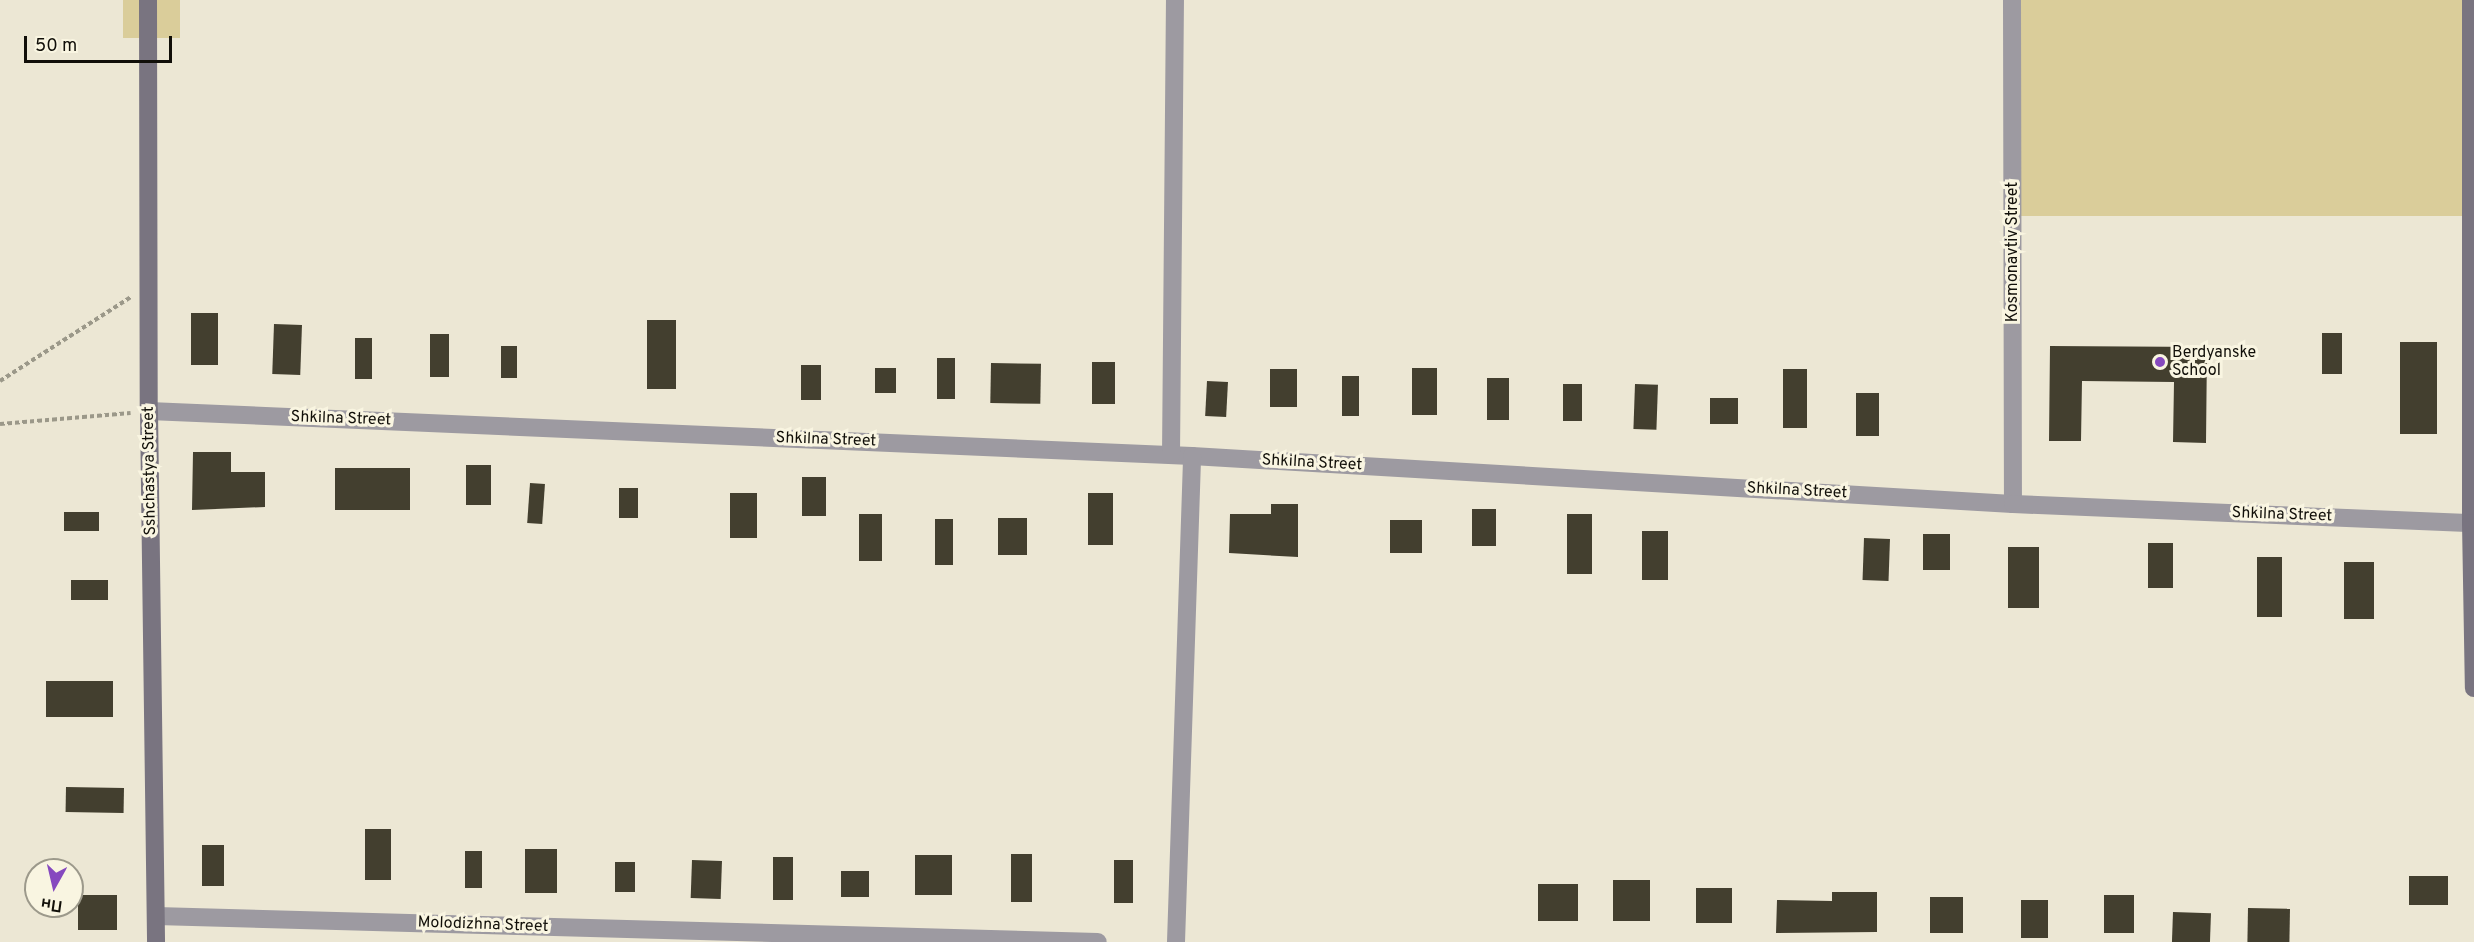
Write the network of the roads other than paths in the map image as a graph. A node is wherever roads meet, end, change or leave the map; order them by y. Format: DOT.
graph roads {
  1 [pos="148,0"];
  2 [pos="1175,0"];
  3 [pos="2013,0"];
  4 [pos="2471,0"];
  5 [pos="149,411"];
  6 [pos="1172,455"];
  7 [pos="1192,456"];
  8 [pos="2013,504"];
  9 [pos="2472,523"];
  10 [pos="2474,688"];
  11 [pos="156,916"];
  12 [pos="156,942"];
  13 [pos="1098,942"];
  14 [pos="1176,942"];
  1 -- 5 [label="street, Sshchastya Street"];
  2 -- 6 [label="street"];
  3 -- 8 [label="street, Kosmonavtiv Street"];
  4 -- 9 [label="street"];
  5 -- 6 [label="street, Shkilna Street"];
  5 -- 11 [label="street, Sshchastya Street"];
  6 -- 7 [label="street, Shkilna Street"];
  7 -- 8 [label="street, Shkilna Street"];
  7 -- 14 [label="street"];
  8 -- 9 [label="street, Shkilna Street"];
  9 -- 10 [label="street"];
  11 -- 12 [label="street, Sshchastya Street"];
  11 -- 13 [label="street, Molodizhna Street"];
}
